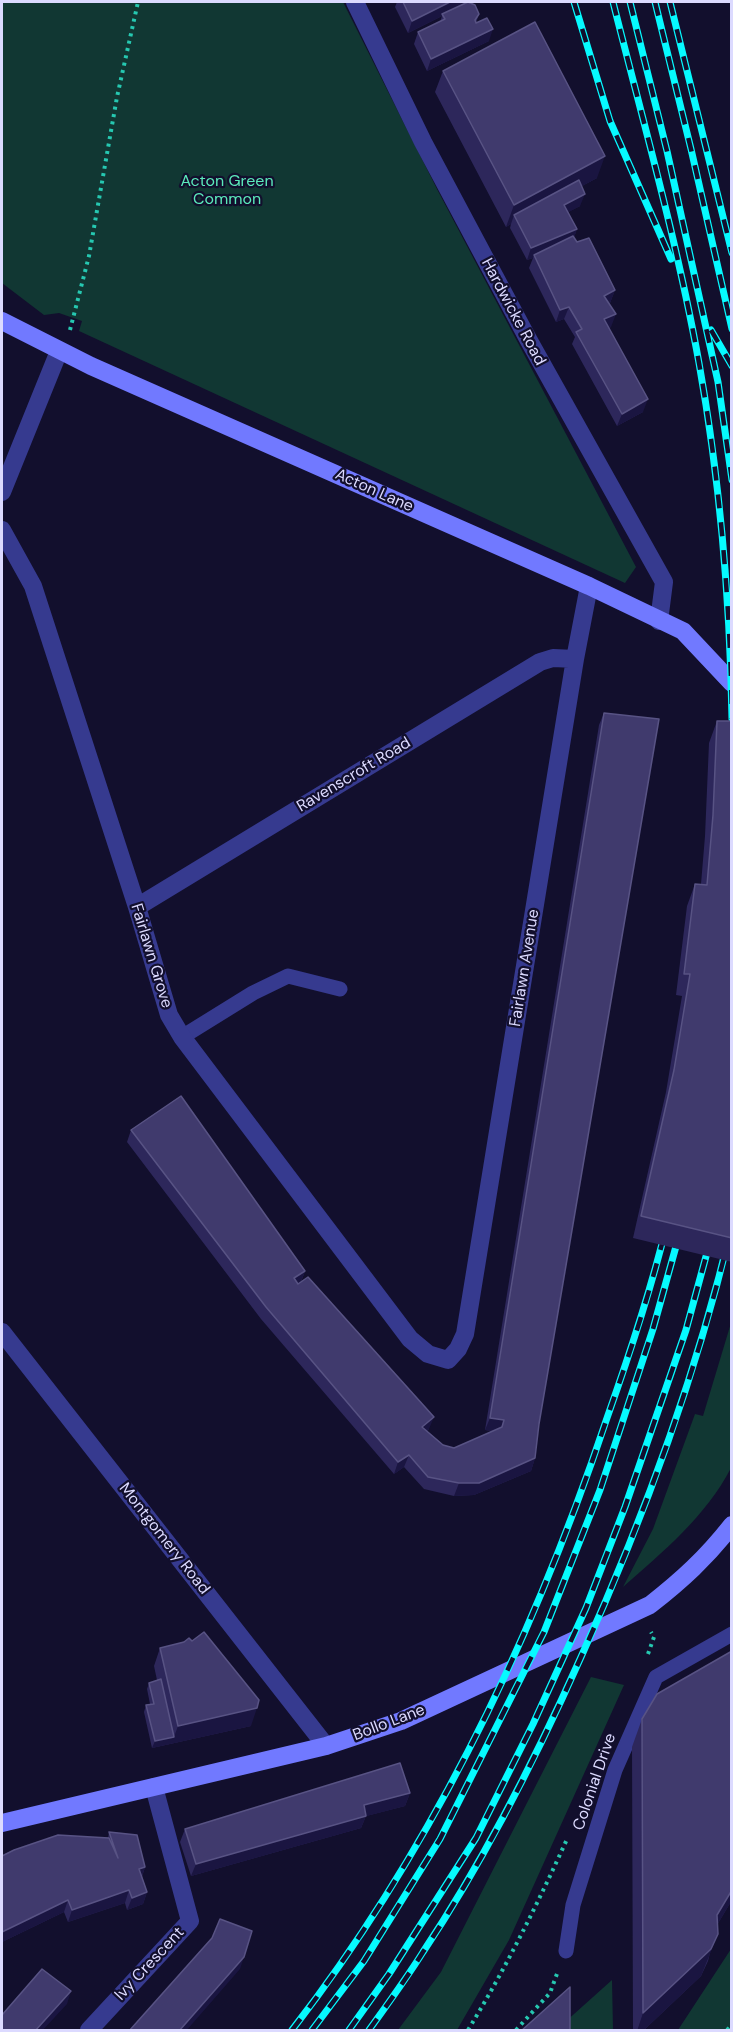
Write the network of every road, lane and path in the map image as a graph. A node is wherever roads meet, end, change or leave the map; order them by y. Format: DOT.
graph roads {
  1 [pos="138,2"];
  2 [pos="355,2"];
  3 [pos="2,321"];
  4 [pos="69,333"];
  5 [pos="59,351"];
  6 [pos="2,492"];
  7 [pos="2,530"];
  8 [pos="590,586"];
  9 [pos="659,621"];
  10 [pos="575,659"];
  11 [pos="732,683"];
  12 [pos="137,907"];
  13 [pos="340,989"];
  14 [pos="182,1037"];
  15 [pos="2,1332"];
  16 [pos="458,1349"];
  17 [pos="732,1525"];
  18 [pos="651,1632"];
  19 [pos="732,1634"];
  20 [pos="647,1657"];
  21 [pos="326,1746"];
  22 [pos="154,1787"];
  23 [pos="2,1823"];
  24 [pos="572,1828"];
  25 [pos="566,1951"];
  26 [pos="732,2025"];
  27 [pos="89,2031"];
  28 [pos="468,2031"];
  29 [pos="516,2031"];
  30 [pos="727,2031"];
  1 -- 4 [label="path"];
  2 -- 9 [label="street, Hardwicke Road"];
  3 -- 5 [label="main road, Acton Lane"];
  5 -- 6 [label="street"];
  5 -- 8 [label="main road, Acton Lane"];
  7 -- 12 [label="street, Fairlawn Grove"];
  8 -- 9 [label="main road, Acton Lane"];
  8 -- 10 [label="street, Fairlawn Avenue"];
  9 -- 11 [label="main road, Acton Lane"];
  10 -- 12 [label="street, Ravenscroft Road"];
  10 -- 16 [label="street, Fairlawn Avenue"];
  12 -- 14 [label="street, Fairlawn Grove"];
  13 -- 14 [label="lane"];
  14 -- 16 [label="street, Fairlawn Grove"];
  15 -- 21 [label="street, Montgomery Road"];
  17 -- 21 [label="main road, Bollo Lane"];
  18 -- 20 [label="path"];
  19 -- 25 [label="lane, Colonial Drive"];
  21 -- 22 [label="main road, Bollo Lane"];
  22 -- 23 [label="main road, Bollo Lane"];
  22 -- 27 [label="street, Ivy Crescent"];
  24 -- 28 [label="path"];
  25 -- 29 [label="path"];
  26 -- 30 [label="path"];
}
